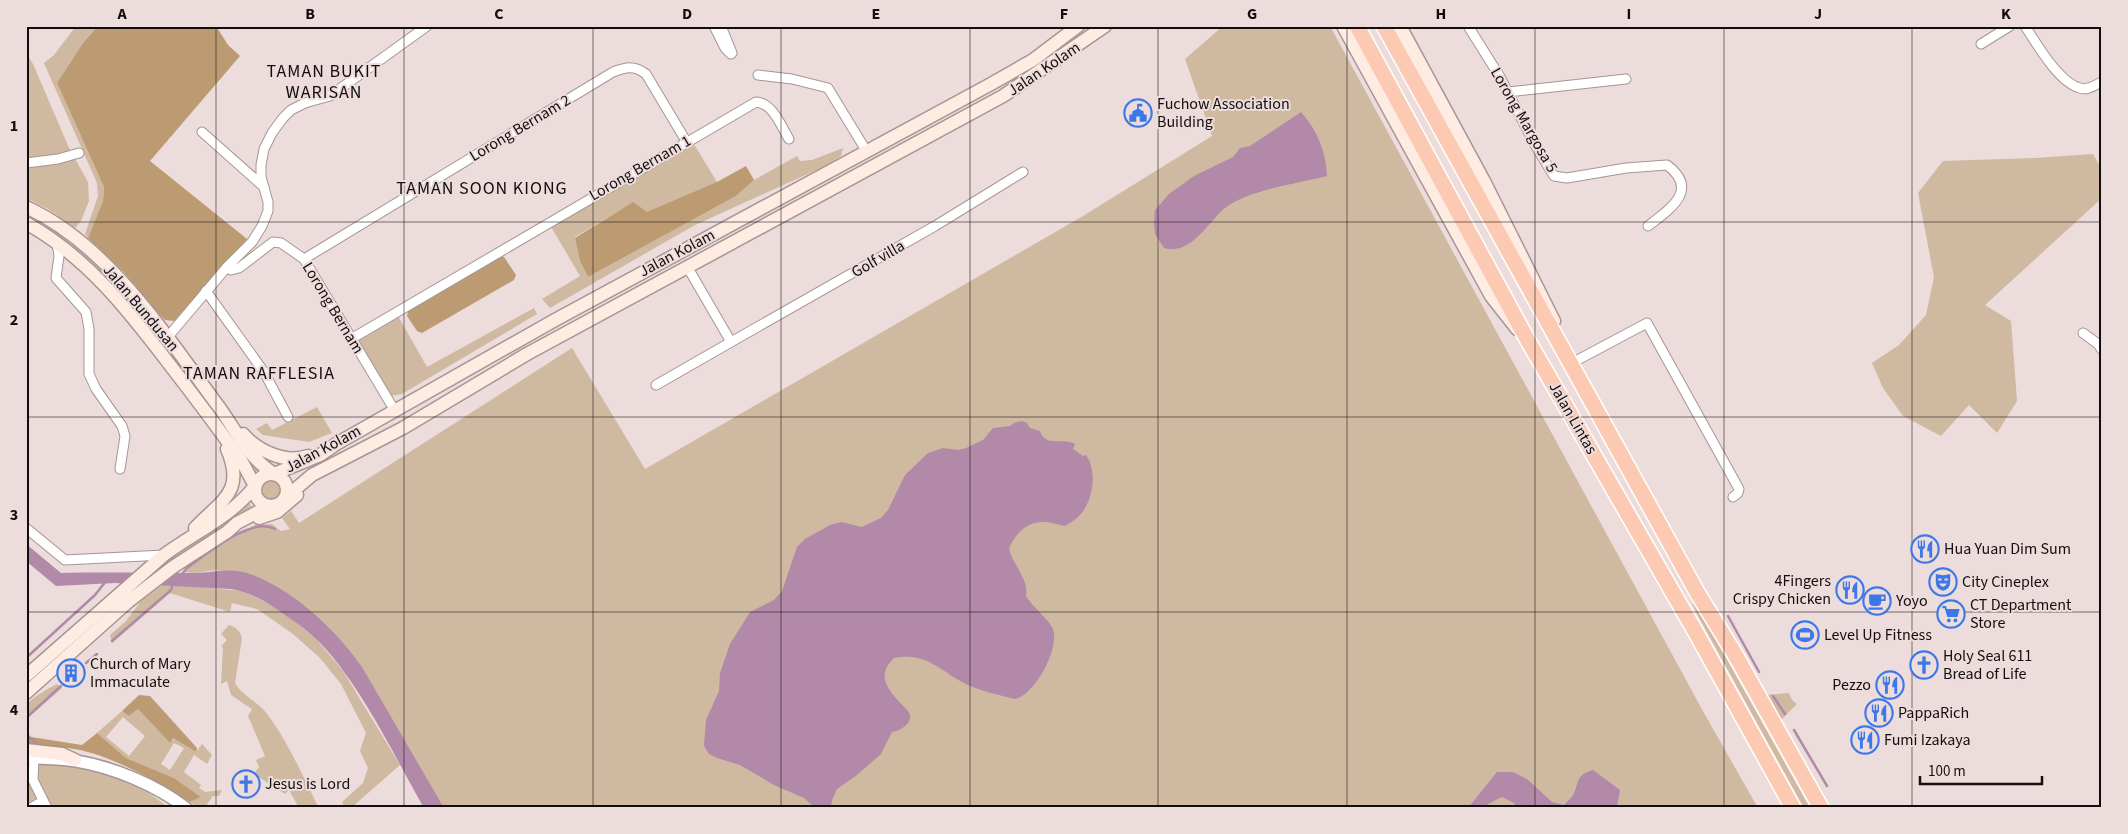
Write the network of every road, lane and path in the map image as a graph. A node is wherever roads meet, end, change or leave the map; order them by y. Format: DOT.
graph roads {
  1 [pos="427,26"];
  2 [pos="714,26"];
  3 [pos="720,26"];
  4 [pos="1078,26"];
  5 [pos="1105,26"];
  6 [pos="1343,26"];
  7 [pos="1357,26"];
  8 [pos="1384,26"];
  9 [pos="1400,26"];
  10 [pos="1468,26"];
  11 [pos="2010,26"];
  12 [pos="2025,26"];
  13 [pos="1981,44"];
  14 [pos="758,75"];
  15 [pos="1626,79"];
  16 [pos="2102,82"];
  17 [pos="1508,92"];
  18 [pos="202,132"];
  19 [pos="789,139"];
  20 [pos="686,141"];
  21 [pos="867,152"];
  22 [pos="79,153"];
  23 [pos="26,163"];
  24 [pos="1023,172"];
  25 [pos="264,188"];
  26 [pos="26,207"];
  27 [pos="26,223"];
  28 [pos="728,226"];
  29 [pos="1648,226"];
  30 [pos="748,234"];
  31 [pos="56,242"];
  32 [pos="78,259"];
  33 [pos="304,259"];
  34 [pos="59,264"];
  35 [pos="227,267"];
  36 [pos="688,268"];
  37 [pos="206,291"];
  38 [pos="2083,333"];
  39 [pos="167,338"];
  40 [pos="352,339"];
  41 [pos="1527,339"];
  42 [pos="731,342"];
  43 [pos="2102,350"];
  44 [pos="1569,362"];
  45 [pos="656,385"];
  46 [pos="395,411"];
  47 [pos="288,417"];
  48 [pos="232,424"];
  49 [pos="218,428"];
  50 [pos="336,444"];
  51 [pos="120,469"];
  52 [pos="324,470"];
  53 [pos="274,474"];
  54 [pos="255,486"];
  55 [pos="1733,497"];
  56 [pos="285,498"];
  57 [pos="269,506"];
  58 [pos="26,528"];
  59 [pos="227,532"];
  60 [pos="184,540"];
  61 [pos="164,555"];
  62 [pos="1698,594"];
  63 [pos="1695,631"];
  64 [pos="26,676"];
  65 [pos="26,694"];
  66 [pos="29,755"];
  67 [pos="75,760"];
  68 [pos="30,781"];
  69 [pos="166,795"];
  70 [pos="45,804"];
  71 [pos="31,808"];
  72 [pos="176,808"];
  73 [pos="186,808"];
  74 [pos="1793,808"];
  75 [pos="1821,808"];
  1 -- 25 [label="street"];
  2 -- 3 [label="street"];
  4 -- 21 [label="main road, Jalan Kolam"];
  5 -- 30 [label="main road, Jalan Kolam"];
  6 -- 41 [label="main road"];
  7 -- 41 [label="highway, Jalan Lintas"];
  8 -- 44 [label="highway, Jalan Lintas"];
  9 -- 44 [label="main road, Jalan Lintas"];
  10 -- 17 [label="street, Lorong Margosa 5"];
  11 -- 13 [label="street"];
  12 -- 16 [label="street"];
  14 -- 21 [label="street"];
  15 -- 17 [label="street"];
  17 -- 29 [label="street, Lorong Margosa 5"];
  18 -- 25 [label="street"];
  19 -- 20 [label="street, Lorong Bernam 1"];
  20 -- 33 [label="street, Lorong Bernam 2"];
  20 -- 40 [label="street, Lorong Bernam 1"];
  21 -- 28 [label="main road, Jalan Kolam"];
  22 -- 23 [label="street"];
  24 -- 42 [label="street, Golf villa"];
  25 -- 35 [label="street"];
  26 -- 39 [label="main road, Jalan Bundusan"];
  27 -- 31 [label="main road, Jalan Bundusan"];
  28 -- 30 [label="main road"];
  28 -- 46 [label="main road, Jalan Kolam"];
  30 -- 36 [label="main road, Jalan Kolam"];
  31 -- 32 [label="main road, Jalan Bundusan"];
  31 -- 34 [label="street"];
  32 -- 34 [label="street"];
  32 -- 49 [label="main road, Jalan Bundusan"];
  33 -- 35 [label="street, Lorong Bernam"];
  33 -- 40 [label="street, Lorong Bernam"];
  34 -- 51 [label="street"];
  35 -- 37 [label="street"];
  36 -- 42 [label="street"];
  36 -- 52 [label="main road, Jalan Kolam"];
  37 -- 39 [label="street"];
  37 -- 47 [label="street"];
  38 -- 43 [label="street"];
  39 -- 48 [label="main road, Jalan Bundusan"];
  40 -- 46 [label="street, Lorong Bernam"];
  41 -- 63 [label="highway, Jalan Lintas"];
  42 -- 45 [label="street, Golf villa"];
  44 -- 55 [label="street"];
  44 -- 62 [label="highway, Jalan Lintas"];
  46 -- 50 [label="main road, Jalan Kolam"];
  48 -- 50 [label="main road"];
  48 -- 53 [label="main road, Jalan Bundusan"];
  49 -- 54 [label="main road, Jalan Bundusan"];
  49 -- 60 [label="main road"];
  50 -- 53 [label="main road, Jalan Kolam"];
  52 -- 56 [label="main road, Jalan Kolam"];
  52 -- 59 [label="main road, Jalan Kolam"];
  53 -- 54 [label="main road"];
  53 -- 56 [label="main road"];
  54 -- 57 [label="main road"];
  54 -- 60 [label="main road"];
  56 -- 57 [label="main road"];
  57 -- 59 [label="main road, Jalan Kolam"];
  58 -- 61 [label="street"];
  59 -- 65 [label="main road, Jalan Kolam"];
  60 -- 61 [label="main road"];
  61 -- 64 [label="main road"];
  62 -- 63 [label="highway"];
  62 -- 75 [label="highway, Jalan Lintas"];
  63 -- 74 [label="highway, Jalan Lintas"];
  66 -- 67 [label="main road"];
  66 -- 68 [label="street"];
  67 -- 69 [label="street"];
  68 -- 70 [label="street"];
  69 -- 72 [label="street"];
  69 -- 73 [label="street"];
  70 -- 71 [label="street"];
}
